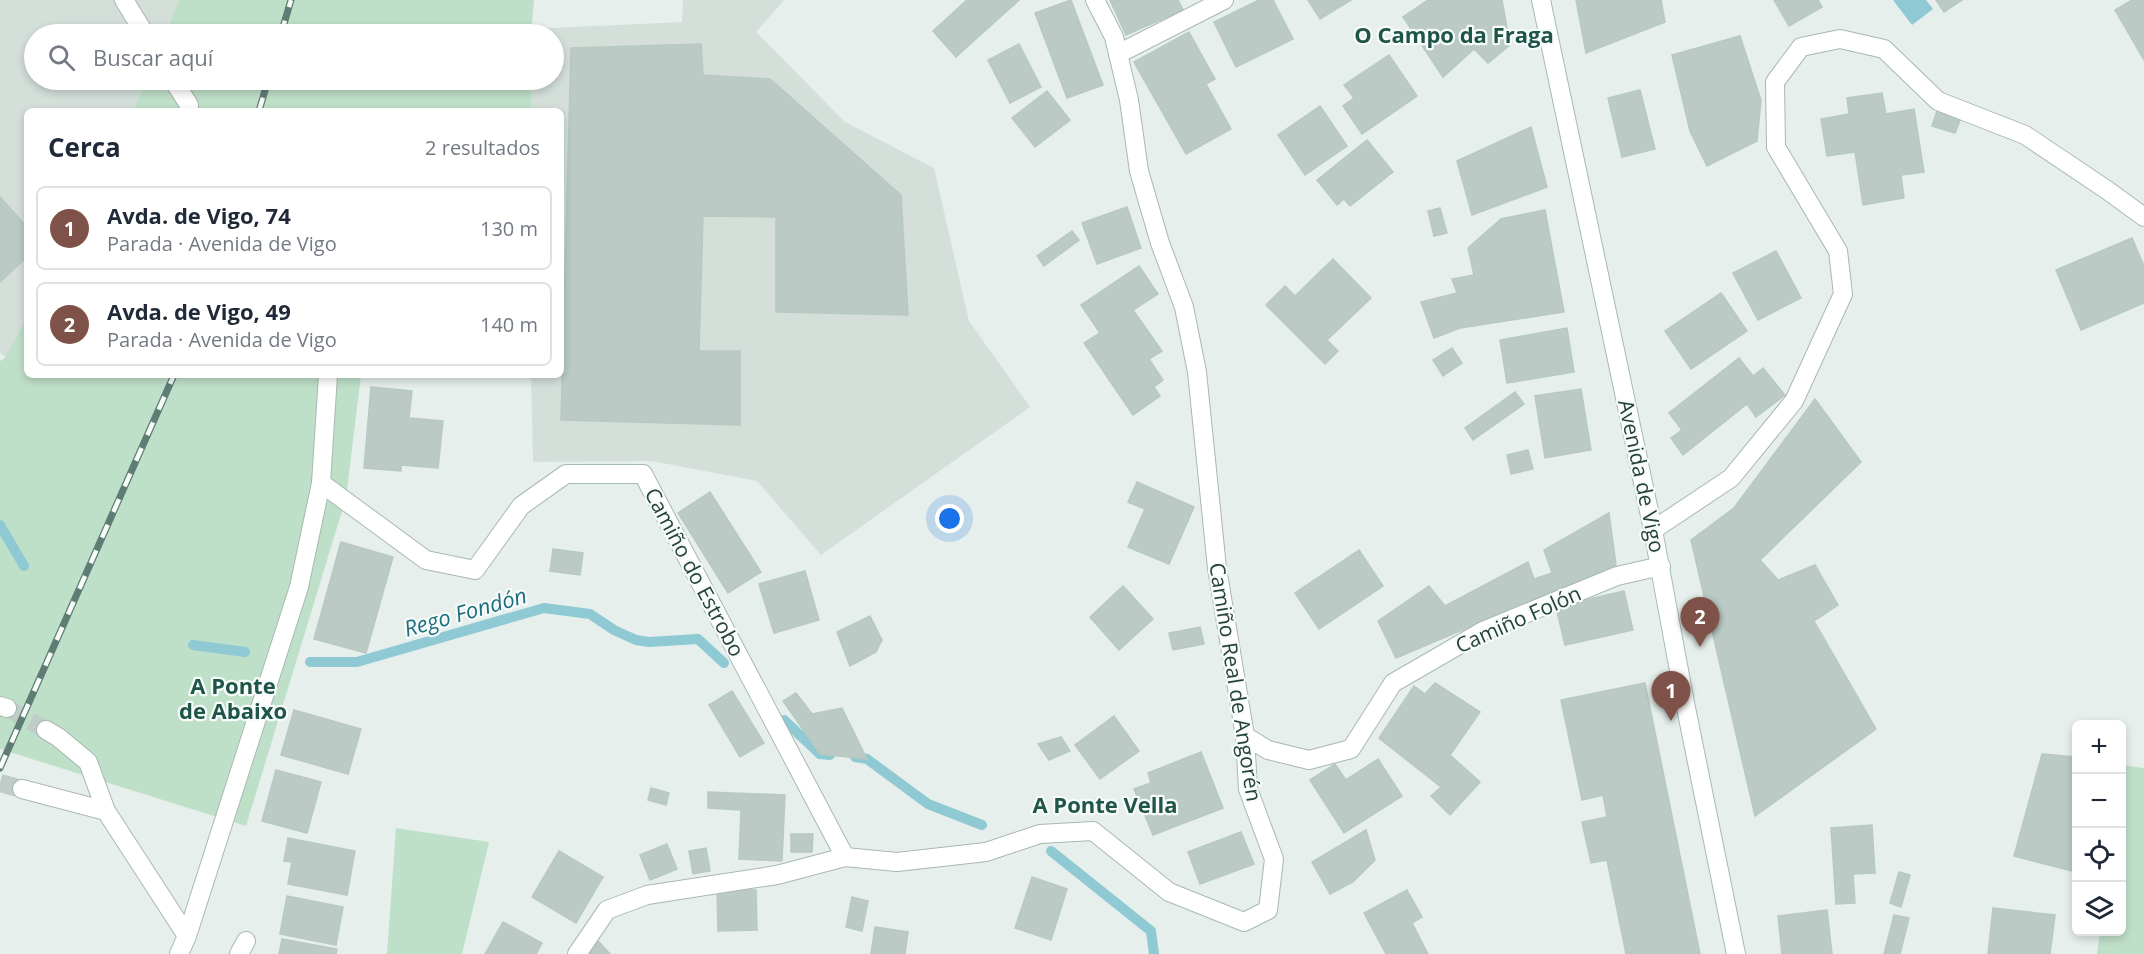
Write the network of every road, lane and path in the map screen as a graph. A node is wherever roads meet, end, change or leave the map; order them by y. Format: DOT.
graph roads {
  1 [pos="124,0"];
  2 [pos="1095,0"];
  3 [pos="1224,0"];
  4 [pos="1541,0"];
  5 [pos="139,24"];
  6 [pos="1118,54"];
  7 [pos="179,90"];
  8 [pos="189,105"];
  9 [pos="2144,217"];
  10 [pos="328,378"];
  11 [pos="321,483"];
  12 [pos="1653,530"];
  13 [pos="1661,567"];
  14 [pos="46,730"];
  15 [pos="1245,736"];
  16 [pos="22,789"];
  17 [pos="106,812"];
  18 [pos="845,857"];
  19 [pos="187,936"];
  20 [pos="179,954"];
  21 [pos="577,954"];
  22 [pos="1736,954"];
  1 -- 5 [label="street"];
  2 -- 6 [label="street, Camiño Real de Angorén"];
  3 -- 6 [label="street"];
  4 -- 12 [label="street, Avenida de Vigo"];
  6 -- 15 [label="street, Camiño Real de Angorén"];
  7 -- 8 [label="street"];
  9 -- 12 [label="street"];
  10 -- 11 [label="street"];
  11 -- 18 [label="street, Camiño do Estrobo"];
  11 -- 19 [label="street"];
  12 -- 13 [label="street, Avenida de Vigo"];
  13 -- 15 [label="street, Camiño Folón"];
  13 -- 22 [label="street, Avenida de Vigo"];
  14 -- 17 [label="street"];
  15 -- 18 [label="street, Camiño Real de Angorén"];
  16 -- 17 [label="street"];
  17 -- 19 [label="street"];
  18 -- 21 [label="street, Camiño Real de Angorén"];
  19 -- 20 [label="street"];
}
